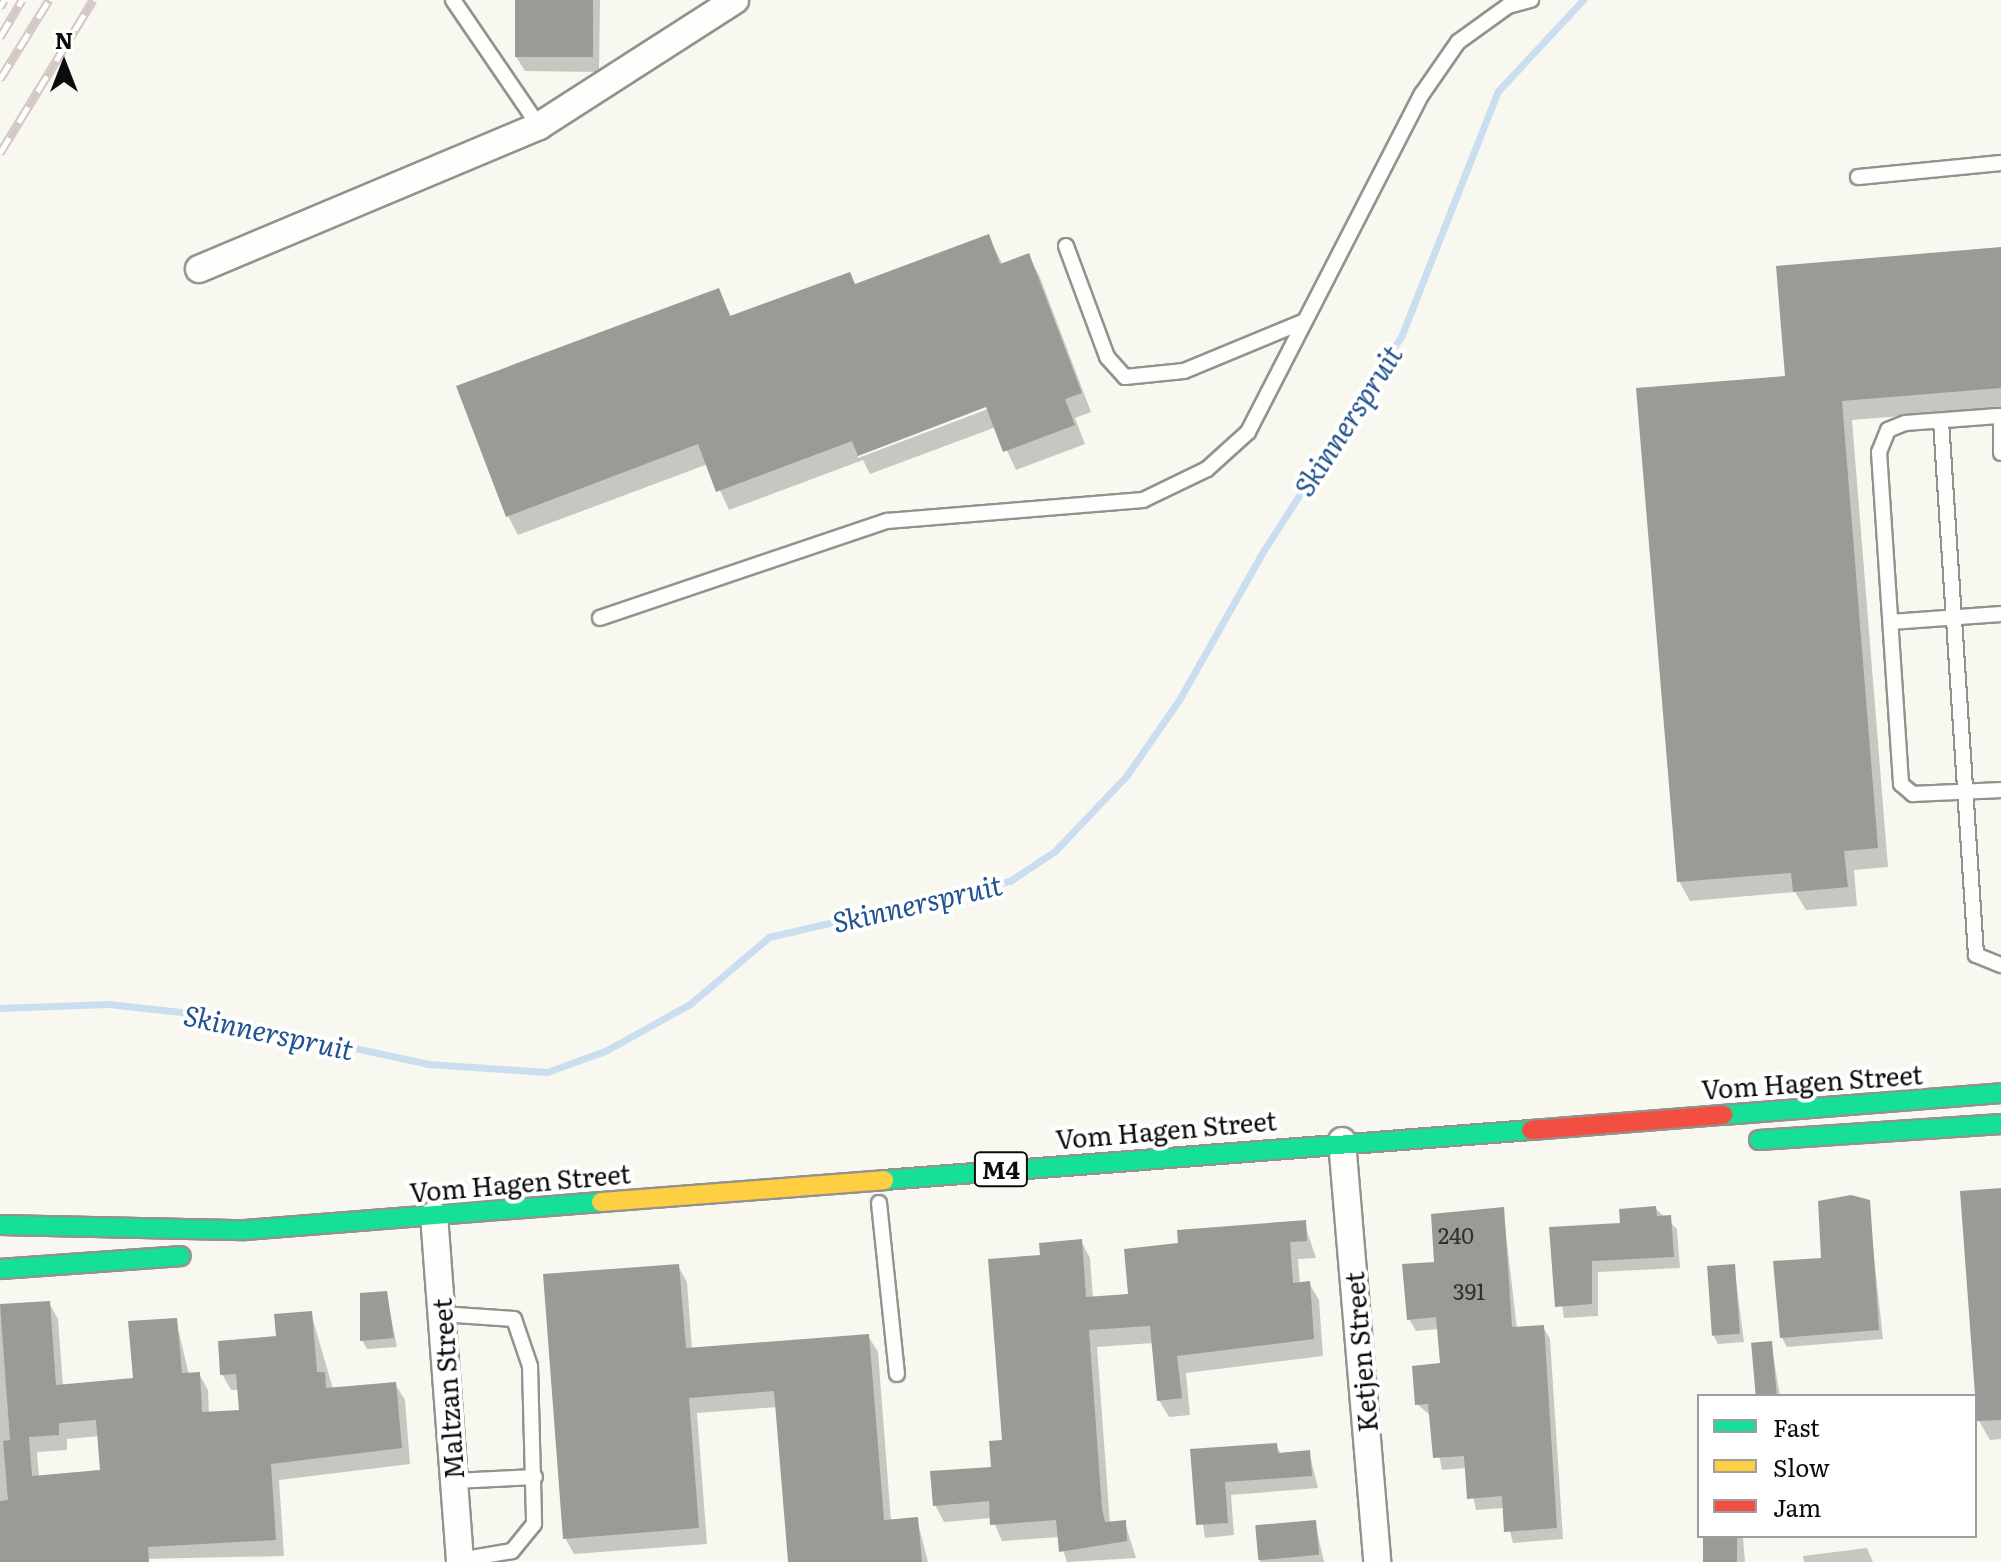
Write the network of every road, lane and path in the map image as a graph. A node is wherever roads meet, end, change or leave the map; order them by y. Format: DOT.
graph roads {
  1 [pos="453,0"];
  2 [pos="735,0"];
  3 [pos="1531,0"];
  4 [pos="539,126"];
  5 [pos="2001,163"];
  6 [pos="1858,177"];
  7 [pos="1066,246"];
  8 [pos="199,269"];
  9 [pos="1305,321"];
  10 [pos="2000,416"];
  11 [pos="1941,421"];
  12 [pos="2001,453"];
  13 [pos="2001,614"];
  14 [pos="1954,617"];
  15 [pos="600,618"];
  16 [pos="1891,622"];
  17 [pos="2001,790"];
  18 [pos="1966,791"];
  19 [pos="2001,965"];
  20 [pos="2001,1093"];
  21 [pos="2001,1124"];
  22 [pos="1735,1141"];
  23 [pos="1344,1161"];
  24 [pos="879,1203"];
  25 [pos="0,1225"];
  26 [pos="435,1232"];
  27 [pos="344,1244"];
  28 [pos="238,1251"];
  29 [pos="208,1254"];
  30 [pos="0,1269"];
  31 [pos="441,1314"];
  32 [pos="897,1374"];
  33 [pos="535,1477"];
  34 [pos="454,1481"];
  35 [pos="460,1561"];
  36 [pos="1377,1562"];
  1 -- 4 [label="lane"];
  2 -- 4 [label="street"];
  3 -- 9 [label="lane"];
  4 -- 8 [label="street"];
  5 -- 6 [label="lane"];
  7 -- 9 [label="lane"];
  9 -- 15 [label="lane"];
  10 -- 11 [label="lane"];
  10 -- 12 [label="lane"];
  11 -- 14 [label="lane"];
  11 -- 16 [label="lane"];
  13 -- 14 [label="lane"];
  14 -- 16 [label="lane"];
  14 -- 18 [label="lane"];
  16 -- 18 [label="lane"];
  17 -- 18 [label="lane"];
  18 -- 19 [label="lane"];
  20 -- 23 [label="main road, Vom Hagen Street / M4"];
  21 -- 22 [label="main road"];
  23 -- 26 [label="main road, Vom Hagen Street / M4"];
  23 -- 36 [label="street, Ketjen Street"];
  24 -- 32 [label="lane"];
  25 -- 26 [label="main road, Vom Hagen Street / M4"];
  26 -- 31 [label="street, Maltzan Street"];
  27 -- 28 [label="main road"];
  29 -- 30 [label="main road"];
  31 -- 33 [label="lane"];
  31 -- 34 [label="street, Maltzan Street"];
  33 -- 34 [label="lane"];
  33 -- 35 [label="lane"];
  34 -- 35 [label="street, Maltzan Street"];
}
